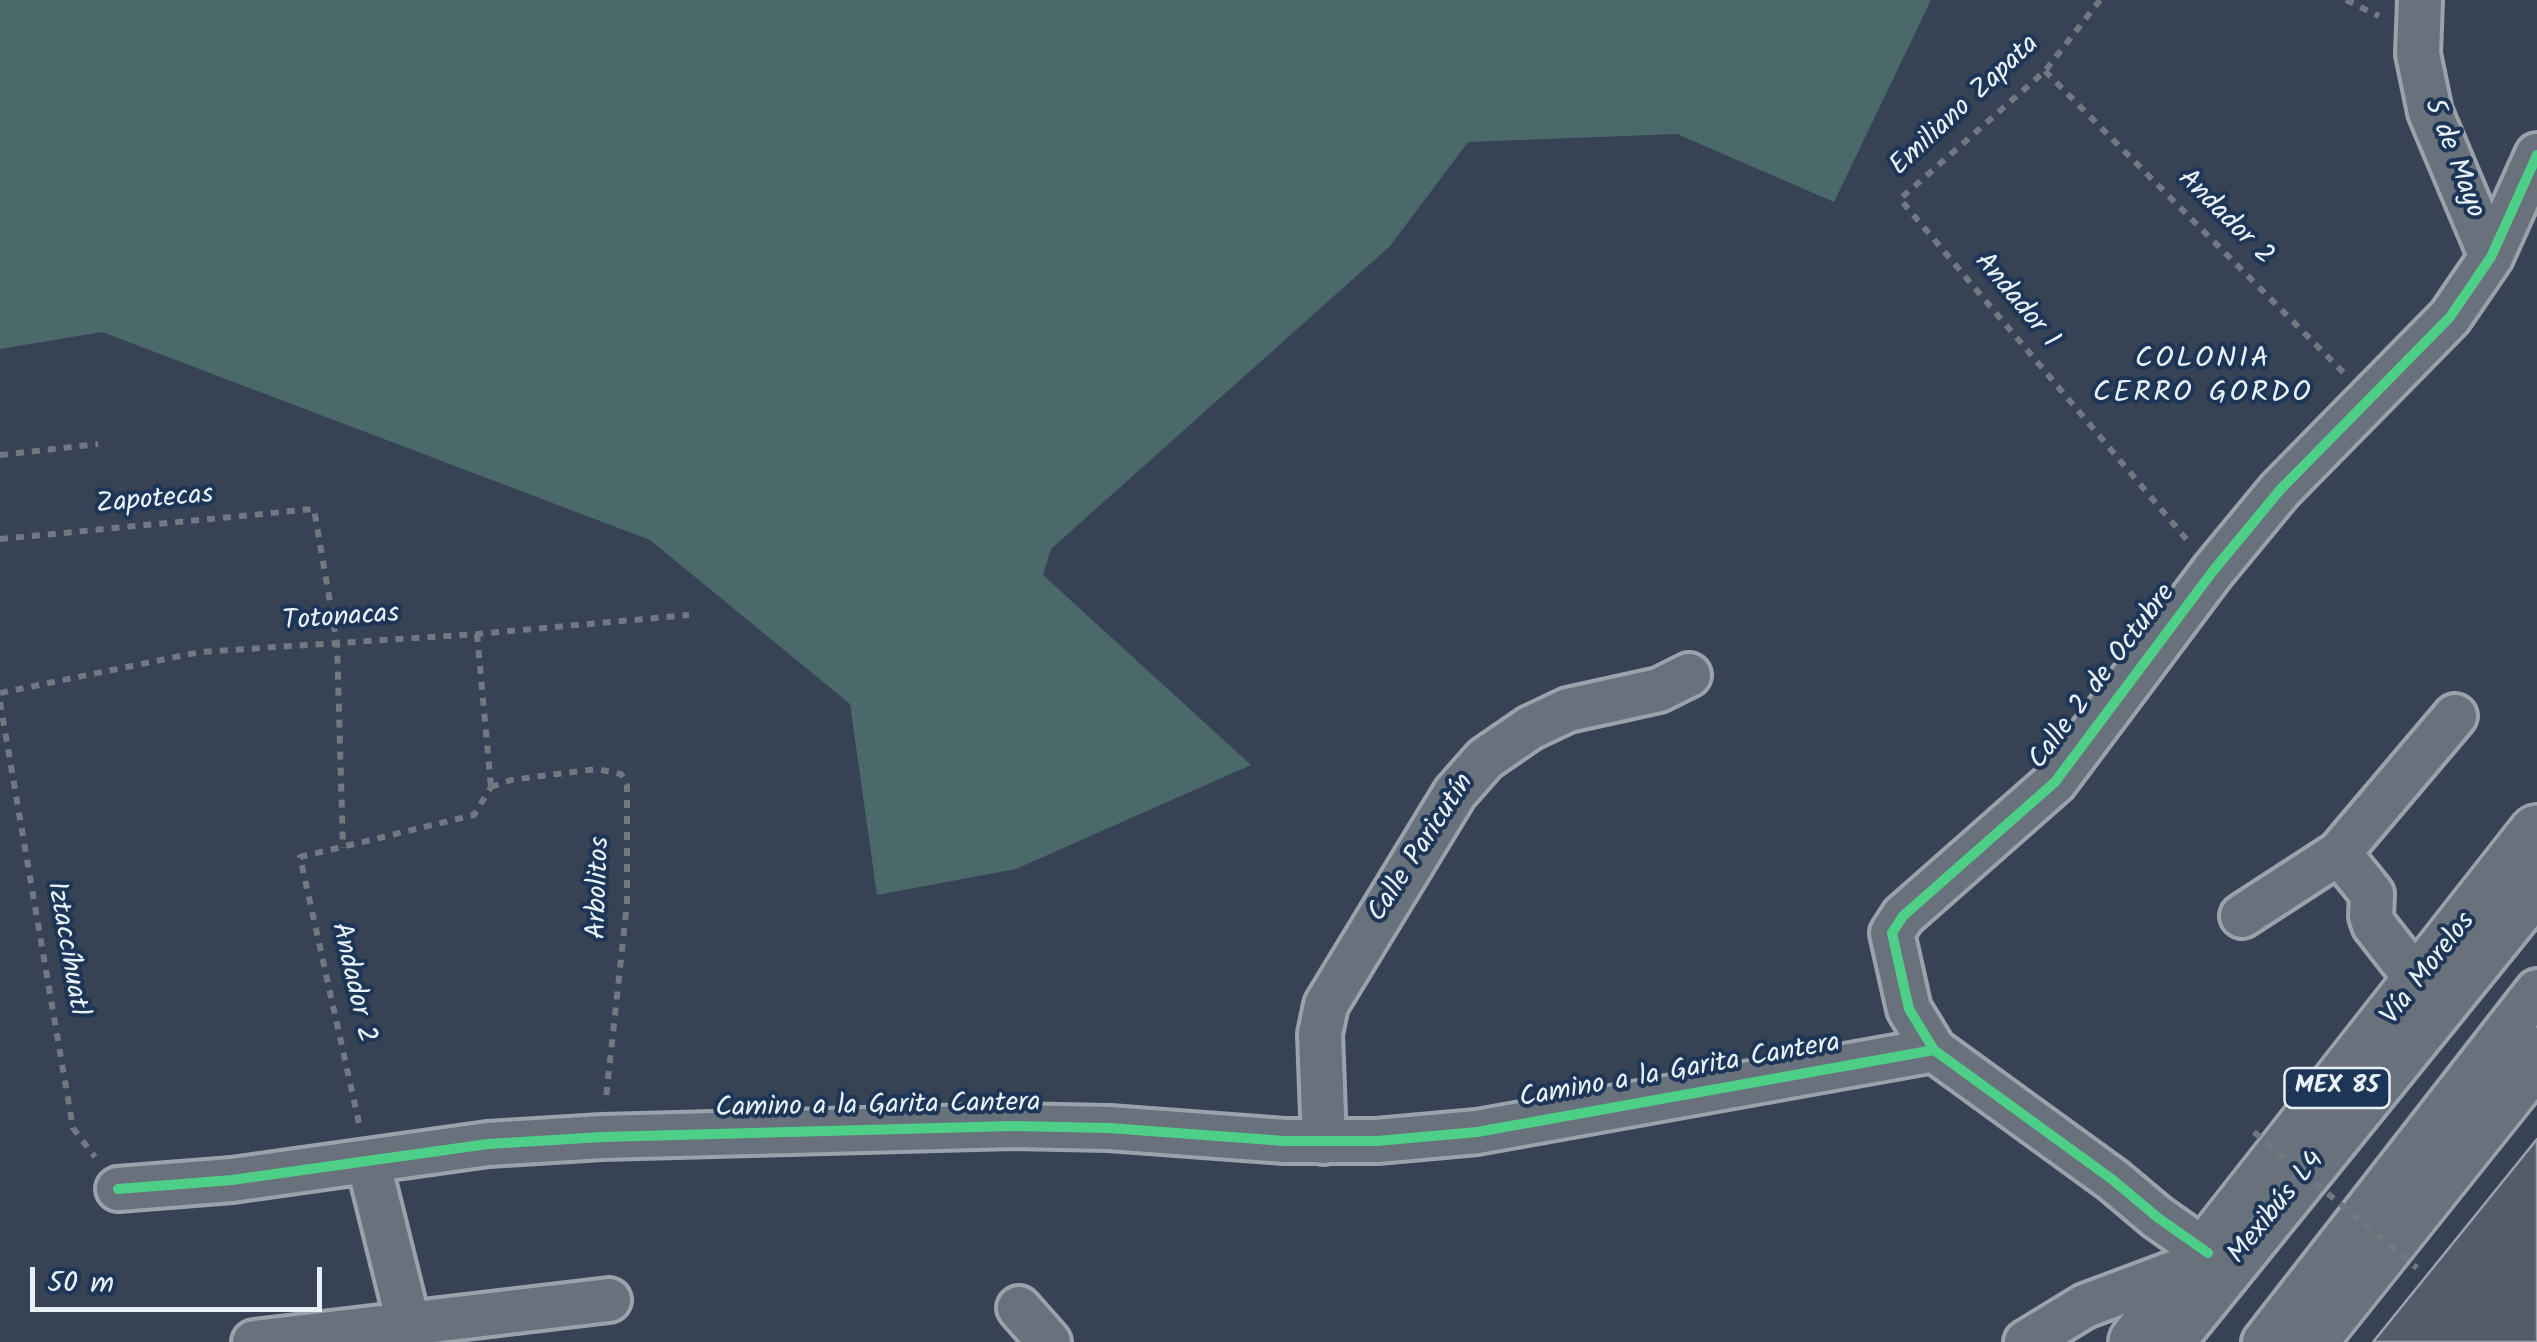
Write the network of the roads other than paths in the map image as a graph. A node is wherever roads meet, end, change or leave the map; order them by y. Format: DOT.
graph roads {
  1 [pos="2420,0"];
  2 [pos="2537,156"];
  3 [pos="2491,257"];
  4 [pos="1690,675"];
  5 [pos="2456,716"];
  6 [pos="2537,833"];
  7 [pos="2338,854"];
  8 [pos="2537,892"];
  9 [pos="2242,916"];
  10 [pos="2422,979"];
  11 [pos="2537,991"];
  12 [pos="1934,1050"];
  13 [pos="2537,1055"];
  14 [pos="1324,1142"];
  15 [pos="368,1162"];
  16 [pos="118,1189"];
  17 [pos="2204,1258"];
  18 [pos="610,1300"];
  19 [pos="1020,1308"];
  20 [pos="412,1333"];
  21 [pos="254,1342"];
  22 [pos="1049,1342"];
  23 [pos="2026,1342"];
  24 [pos="2137,1342"];
  25 [pos="2173,1342"];
  26 [pos="2264,1342"];
  27 [pos="2308,1342"];
  1 -- 3 [label="street, 5 de Mayo"];
  2 -- 3 [label="street, Calle 2 de Octubre"];
  3 -- 12 [label="street, Calle 2 de Octubre"];
  4 -- 14 [label="street, Calle Paricutín"];
  5 -- 7 [label="street"];
  6 -- 10 [label="main road, Vía Morelos / MEX 85"];
  7 -- 9 [label="street"];
  7 -- 10 [label="street"];
  8 -- 25 [label="street, Mexibús L4"];
  10 -- 17 [label="main road, Vía Morelos / MEX 85"];
  11 -- 26 [label="street"];
  12 -- 14 [label="street, Camino a la Garita Cantera"];
  12 -- 17 [label="street, Calle 2 de Octubre"];
  13 -- 27 [label="main road"];
  14 -- 15 [label="street, Camino a la Garita Cantera"];
  15 -- 16 [label="street, Camino a la Garita Cantera"];
  15 -- 20 [label="street"];
  17 -- 23 [label="street"];
  17 -- 24 [label="main road, Vía Morelos / MEX 85"];
  18 -- 20 [label="street"];
  19 -- 22 [label="street"];
  20 -- 21 [label="street"];
}
